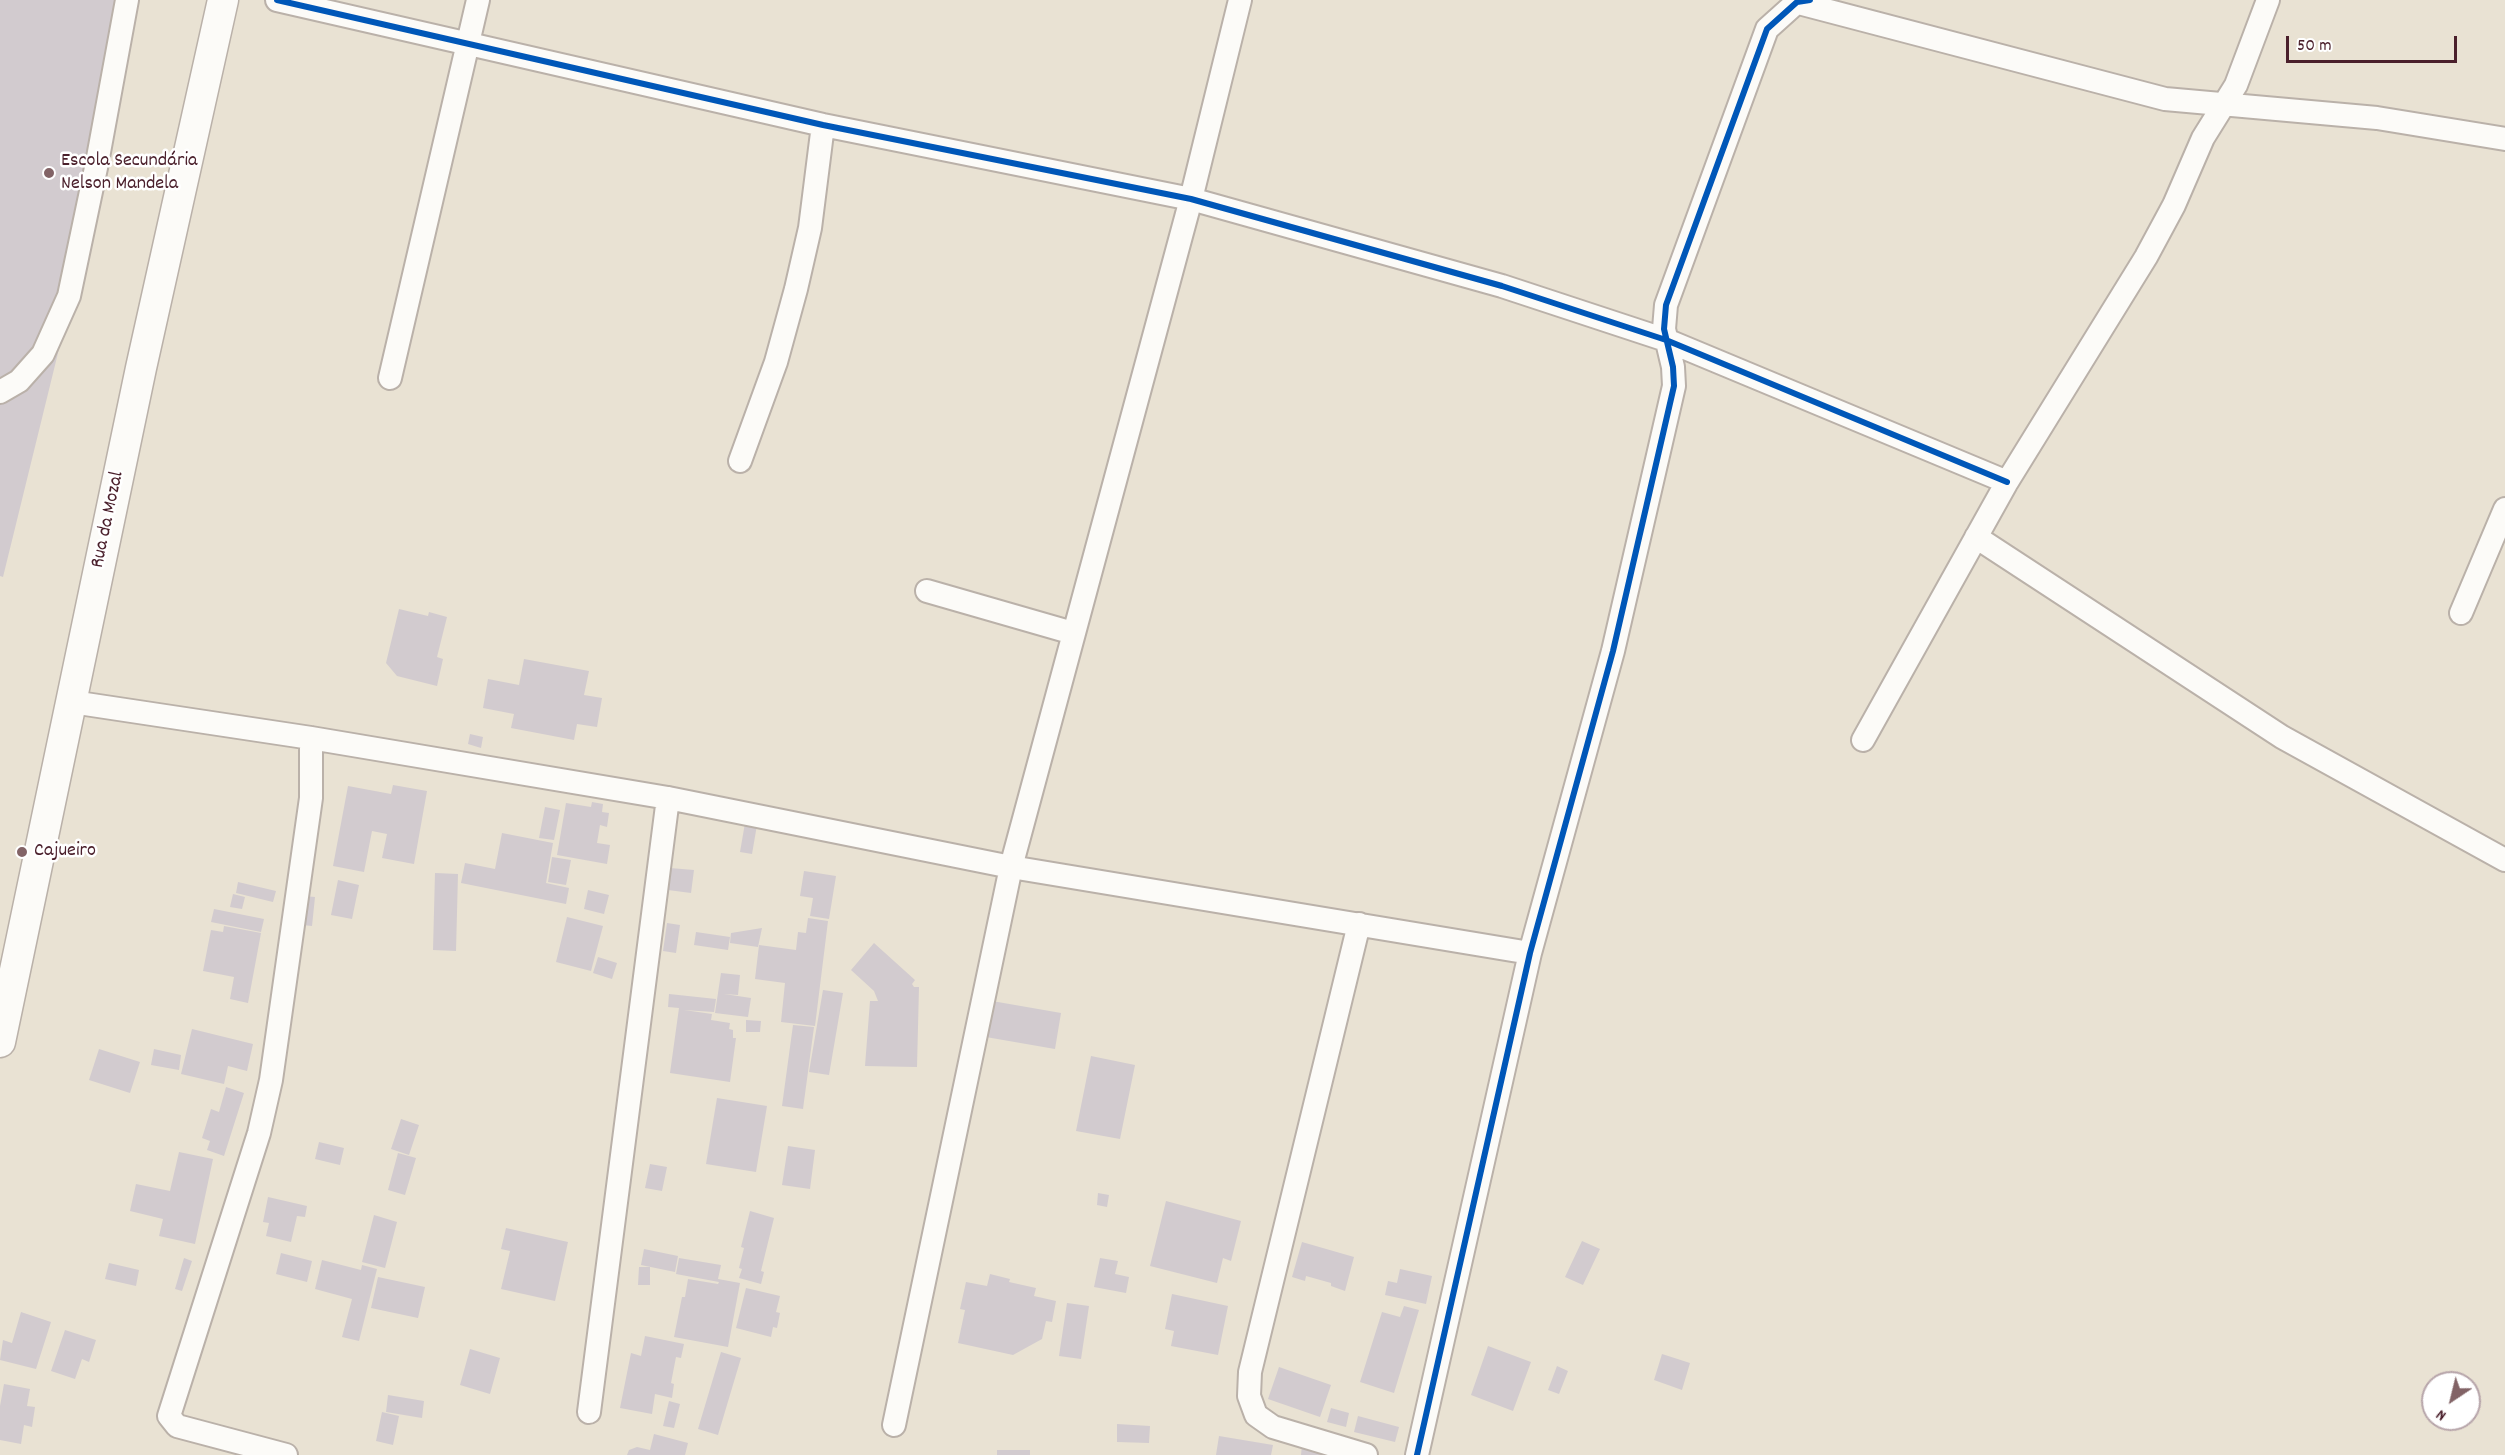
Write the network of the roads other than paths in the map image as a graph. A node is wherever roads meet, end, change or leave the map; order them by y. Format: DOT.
graph roads {
  1 [pos="127,0"];
  2 [pos="224,0"];
  3 [pos="277,0"];
  4 [pos="478,0"];
  5 [pos="1240,0"];
  6 [pos="2268,0"];
  7 [pos="1798,1"];
  8 [pos="467,44"];
  9 [pos="2223,104"];
  10 [pos="823,125"];
  11 [pos="2505,139"];
  12 [pos="1191,199"];
  13 [pos="1666,340"];
  14 [pos="390,378"];
  15 [pos="0,392"];
  16 [pos="740,461"];
  17 [pos="2007,482"];
  18 [pos="2505,509"];
  19 [pos="1976,537"];
  20 [pos="927,591"];
  21 [pos="2461,613"];
  22 [pos="1073,633"];
  23 [pos="72,702"];
  24 [pos="311,738"];
  25 [pos="1863,740"];
  26 [pos="668,798"];
  27 [pos="2505,860"];
  28 [pos="1011,867"];
  29 [pos="1359,924"];
  30 [pos="1530,953"];
  31 [pos="0,1042"];
  32 [pos="589,1412"];
  33 [pos="894,1425"];
  34 [pos="286,1455"];
  35 [pos="1366,1455"];
  36 [pos="1417,1455"];
  1 -- 15 [label="street"];
  2 -- 23 [label="main road, Rua da Mozal"];
  3 -- 8 [label="street"];
  4 -- 8 [label="street"];
  5 -- 12 [label="street"];
  6 -- 9 [label="street"];
  7 -- 9 [label="street"];
  7 -- 13 [label="street"];
  8 -- 10 [label="street"];
  8 -- 14 [label="street"];
  9 -- 11 [label="street"];
  9 -- 17 [label="street"];
  10 -- 12 [label="street"];
  10 -- 16 [label="street"];
  12 -- 13 [label="street"];
  12 -- 22 [label="street"];
  13 -- 17 [label="street"];
  13 -- 30 [label="street"];
  17 -- 19 [label="street"];
  18 -- 21 [label="street"];
  19 -- 25 [label="street"];
  19 -- 27 [label="street"];
  20 -- 22 [label="street"];
  22 -- 28 [label="street"];
  23 -- 24 [label="street"];
  23 -- 31 [label="main road, Rua da Mozal"];
  24 -- 26 [label="street"];
  24 -- 34 [label="street"];
  26 -- 28 [label="street"];
  26 -- 32 [label="street"];
  28 -- 29 [label="street"];
  28 -- 33 [label="street"];
  29 -- 30 [label="street"];
  29 -- 35 [label="street"];
  30 -- 36 [label="street"];
}
